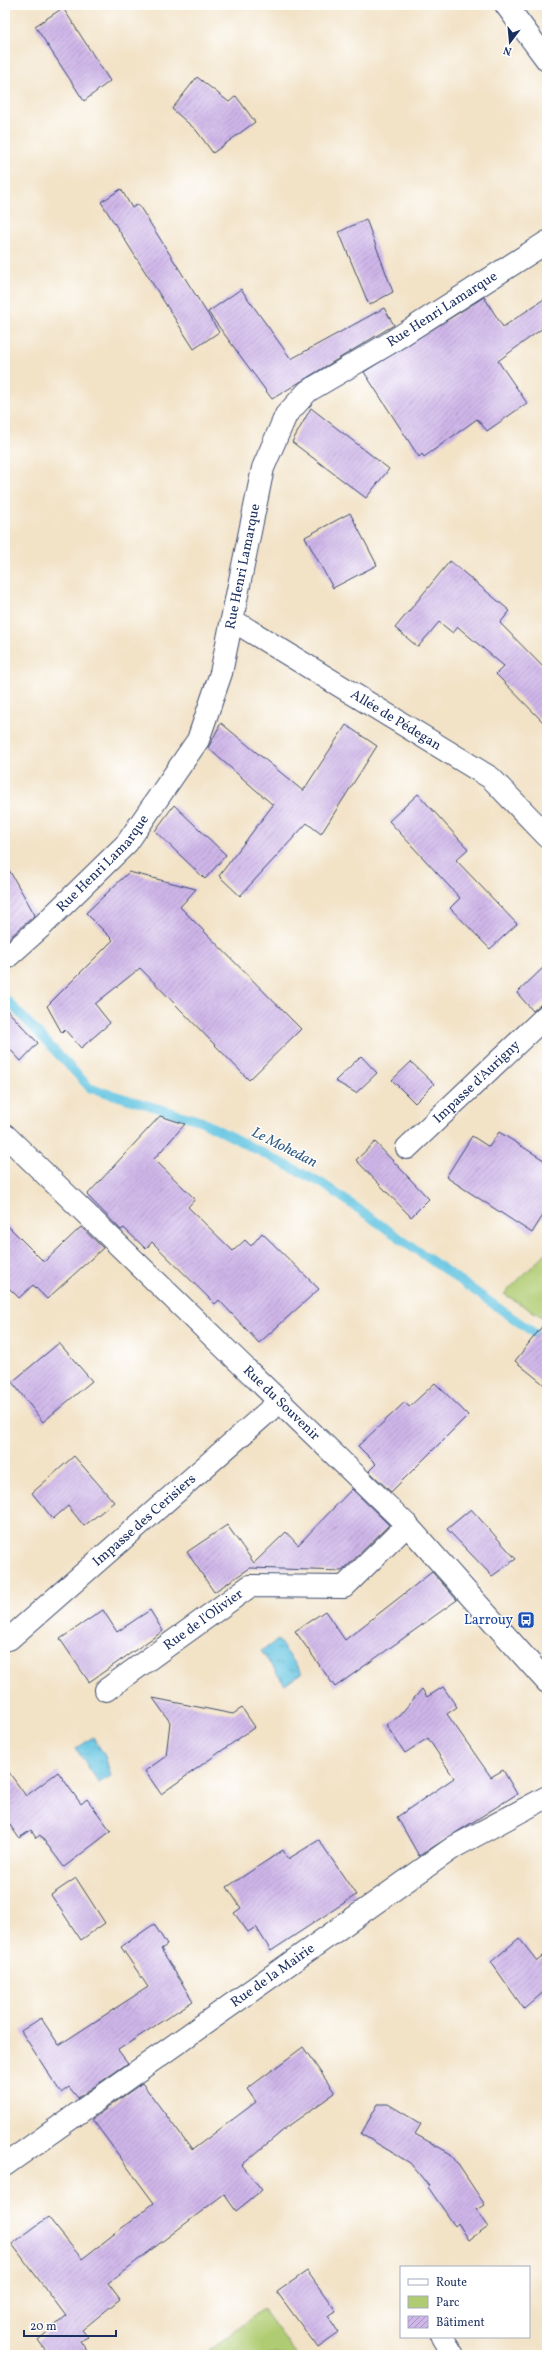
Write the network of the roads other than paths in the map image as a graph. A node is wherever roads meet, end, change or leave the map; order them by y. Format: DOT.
graph roads {
  1 [pos="506,5"];
  2 [pos="547,60"];
  3 [pos="547,242"];
  4 [pos="232,620"];
  5 [pos="547,836"];
  6 [pos="5,959"];
  7 [pos="547,1016"];
  8 [pos="5,1135"];
  9 [pos="406,1148"];
  10 [pos="280,1401"];
  11 [pos="407,1525"];
  12 [pos="9,1639"];
  13 [pos="547,1682"];
  14 [pos="106,1690"];
  15 [pos="547,1797"];
  16 [pos="5,2165"];
  17 [pos="443,2338"];
  18 [pos="453,2355"];
  1 -- 2 [label="street"];
  3 -- 4 [label="street, Rue Henri Lamarque"];
  4 -- 5 [label="street, Allée de Pédegan"];
  4 -- 6 [label="street, Rue Henri Lamarque"];
  7 -- 9 [label="street, Impasse d'Aurigny"];
  8 -- 10 [label="street, Rue du Souvenir"];
  10 -- 11 [label="street, Rue du Souvenir"];
  10 -- 12 [label="street, Impasse des Cerisiers"];
  11 -- 13 [label="street, Rue du Souvenir"];
  11 -- 14 [label="street, Rue de l'Olivier"];
  15 -- 16 [label="street, Rue de la Mairie"];
  17 -- 18 [label="street"];
}
